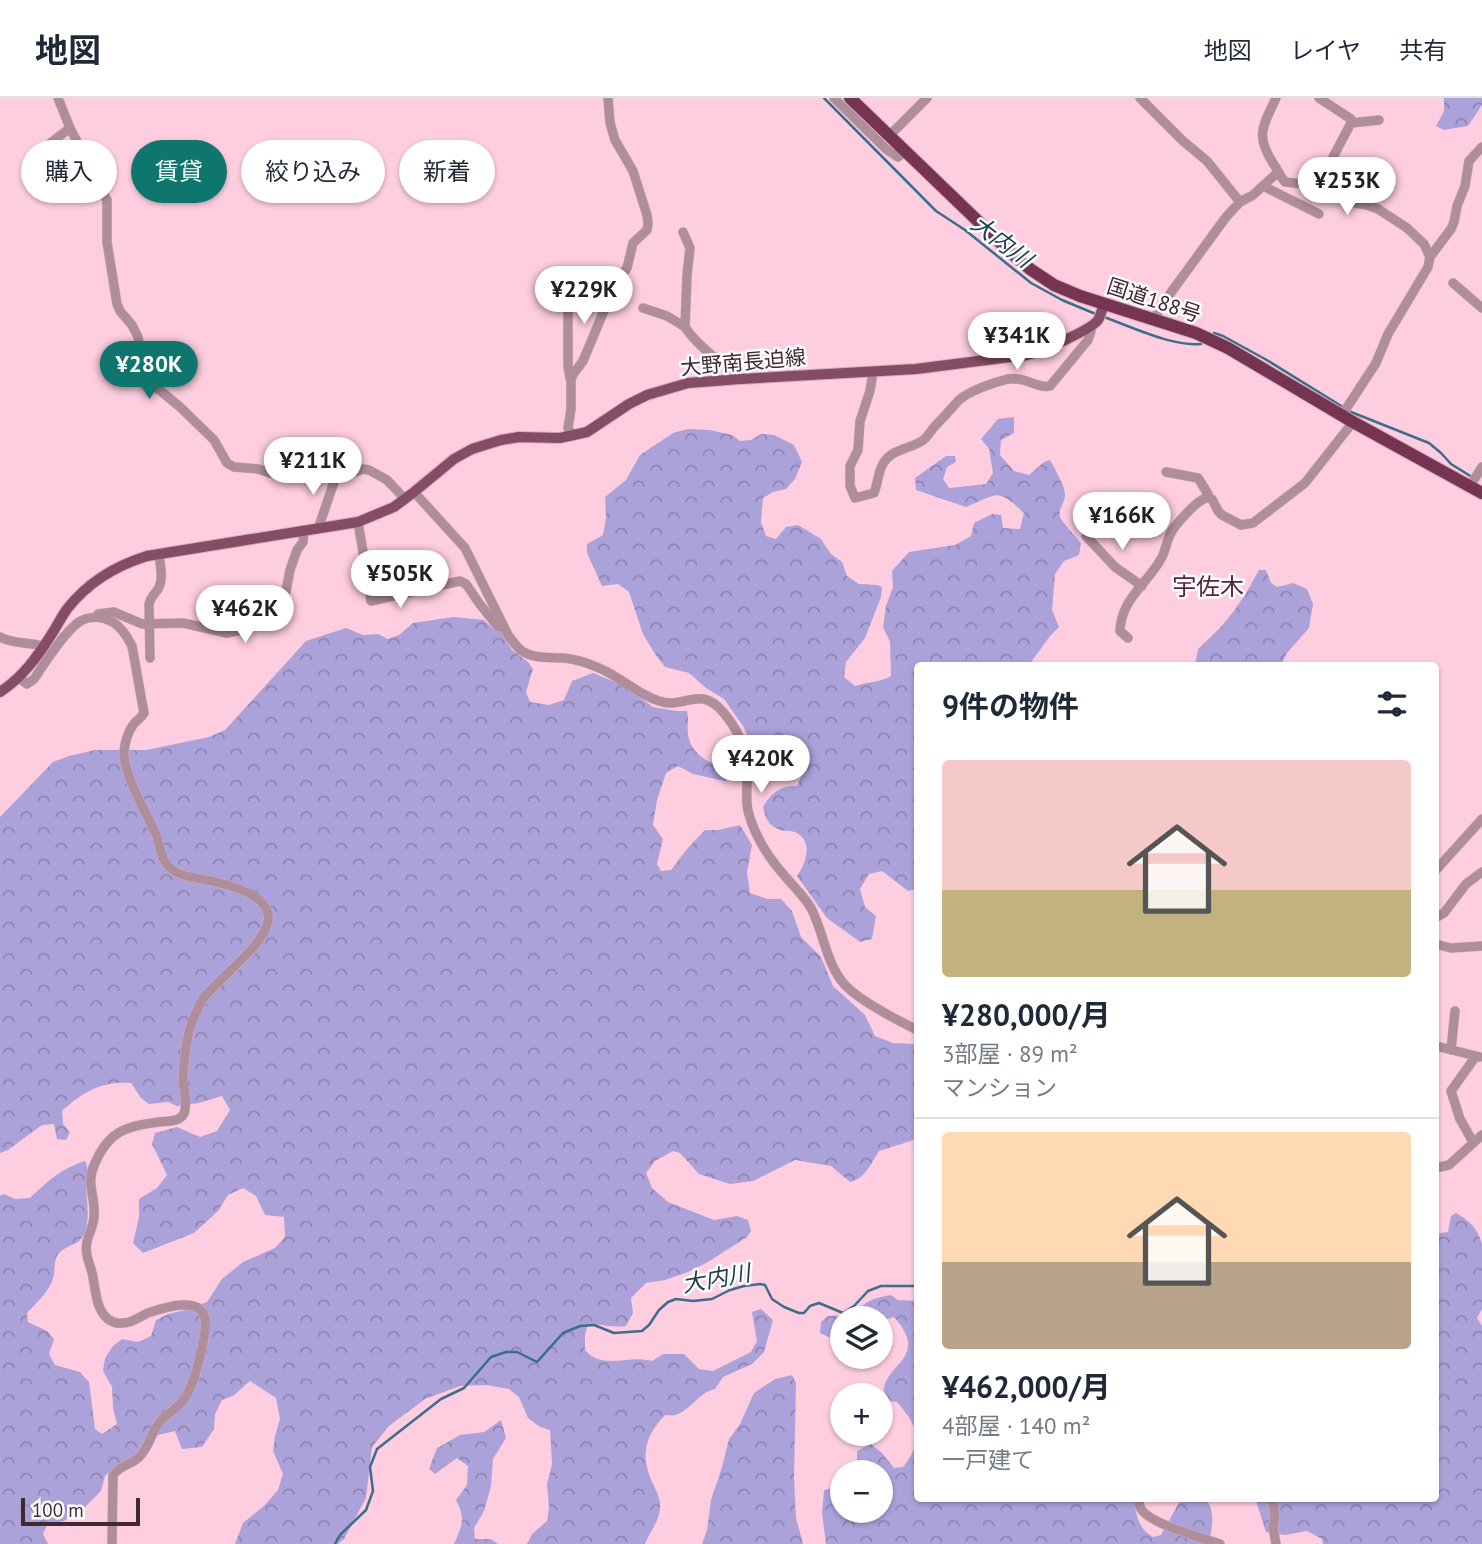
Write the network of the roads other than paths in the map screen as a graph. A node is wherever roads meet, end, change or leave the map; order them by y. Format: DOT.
graph roads {
  1 [pos="58,98"];
  2 [pos="608,98"];
  3 [pos="834,98"];
  4 [pos="850,98"];
  5 [pos="927,98"];
  6 [pos="1140,98"];
  7 [pos="1276,98"];
  8 [pos="1319,98"];
  9 [pos="1379,120"];
  10 [pos="1350,122"];
  11 [pos="70,128"];
  12 [pos="889,136"];
  13 [pos="55,140"];
  14 [pos="1482,147"];
  15 [pos="905,151"];
  16 [pos="1277,173"];
  17 [pos="1264,186"];
  18 [pos="1317,186"];
  19 [pos="1240,202"];
  20 [pos="1320,214"];
  21 [pos="683,232"];
  22 [pos="1430,257"];
  23 [pos="1453,283"];
  24 [pos="556,293"];
  25 [pos="643,308"];
  26 [pos="1482,308"];
  27 [pos="1098,315"];
  28 [pos="1154,320"];
  29 [pos="685,327"];
  30 [pos="873,372"];
  31 [pos="571,379"];
  32 [pos="740,379"];
  33 [pos="1348,419"];
  34 [pos="573,436"];
  35 [pos="1482,467"];
  36 [pos="1166,472"];
  37 [pos="337,476"];
  38 [pos="1470,486"];
  39 [pos="1482,493"];
  40 [pos="409,496"];
  41 [pos="1208,498"];
  42 [pos="358,522"];
  43 [pos="318,529"];
  44 [pos="304,531"];
  45 [pos="1086,536"];
  46 [pos="159,554"];
  47 [pos="1142,586"];
  48 [pos="91,618"];
  49 [pos="150,624"];
  50 [pos="503,626"];
  51 [pos="0,637"];
  52 [pos="1128,638"];
  53 [pos="44,647"];
  54 [pos="150,658"];
  55 [pos="19,678"];
  56 [pos="0,692"];
  57 [pos="1482,819"];
  58 [pos="1439,867"];
  59 [pos="1482,873"];
  60 [pos="1439,916"];
  61 [pos="1439,945"];
  62 [pos="1482,946"];
  63 [pos="1455,1012"];
  64 [pos="914,1028"];
  65 [pos="1440,1047"];
  66 [pos="1451,1050"];
  67 [pos="1479,1057"];
  68 [pos="1482,1135"];
  69 [pos="1473,1142"];
  70 [pos="1439,1167"];
  71 [pos="1139,1502"];
  72 [pos="1273,1502"];
  73 [pos="1217,1543"];
  74 [pos="112,1544"];
  75 [pos="1276,1544"];
  1 -- 11 [label="street"];
  2 -- 31 [label="street"];
  3 -- 15 [label="street"];
  4 -- 12 [label="highway, 国道188号"];
  5 -- 12 [label="street"];
  6 -- 19 [label="street"];
  7 -- 16 [label="street"];
  8 -- 10 [label="street"];
  9 -- 10 [label="street"];
  10 -- 18 [label="street"];
  11 -- 13 [label="street"];
  11 -- 37 [label="street"];
  12 -- 15 [label="highway, 国道188号"];
  14 -- 22 [label="street"];
  15 -- 27 [label="highway, 国道188号"];
  16 -- 17 [label="street"];
  16 -- 18 [label="street"];
  17 -- 19 [label="street"];
  17 -- 20 [label="street"];
  18 -- 22 [label="street"];
  19 -- 28 [label="street"];
  21 -- 29 [label="street"];
  22 -- 33 [label="street"];
  23 -- 26 [label="street"];
  24 -- 31 [label="street"];
  25 -- 29 [label="street"];
  27 -- 28 [label="highway, 国道188号"];
  27 -- 30 [label="main road, 大野南長迫線"];
  27 -- 30 [label="street"];
  28 -- 33 [label="highway, 国道188号"];
  29 -- 32 [label="street"];
  30 -- 32 [label="main road, 大野南長迫線"];
  31 -- 34 [label="street"];
  32 -- 34 [label="main road, 大野南長迫線"];
  33 -- 38 [label="highway, 国道188号"];
  33 -- 41 [label="street"];
  34 -- 40 [label="main road, 大野南長迫線"];
  35 -- 38 [label="street"];
  36 -- 41 [label="street"];
  37 -- 40 [label="street"];
  37 -- 43 [label="street"];
  38 -- 39 [label="highway, 国道188号"];
  40 -- 42 [label="main road, 大野南長迫線"];
  40 -- 50 [label="street"];
  41 -- 47 [label="street"];
  42 -- 43 [label="main road, 大野南長迫線"];
  42 -- 50 [label="street"];
  43 -- 44 [label="main road, 大野南長迫線"];
  44 -- 46 [label="main road, 大野南長迫線"];
  44 -- 49 [label="street"];
  45 -- 47 [label="street"];
  46 -- 49 [label="street"];
  46 -- 53 [label="main road, 大野南長迫線"];
  47 -- 52 [label="street"];
  48 -- 49 [label="street"];
  48 -- 55 [label="street"];
  48 -- 74 [label="street"];
  49 -- 54 [label="street"];
  50 -- 64 [label="street"];
  51 -- 53 [label="street"];
  53 -- 55 [label="main road, 大野南長迫線"];
  55 -- 56 [label="main road, 大野南長迫線"];
  57 -- 58 [label="street"];
  59 -- 60 [label="street"];
  61 -- 62 [label="street"];
  63 -- 66 [label="street"];
  65 -- 66 [label="street"];
  66 -- 67 [label="street"];
  67 -- 69 [label="street"];
  68 -- 69 [label="street"];
  69 -- 70 [label="street"];
  71 -- 73 [label="street"];
  72 -- 75 [label="street"];
}
